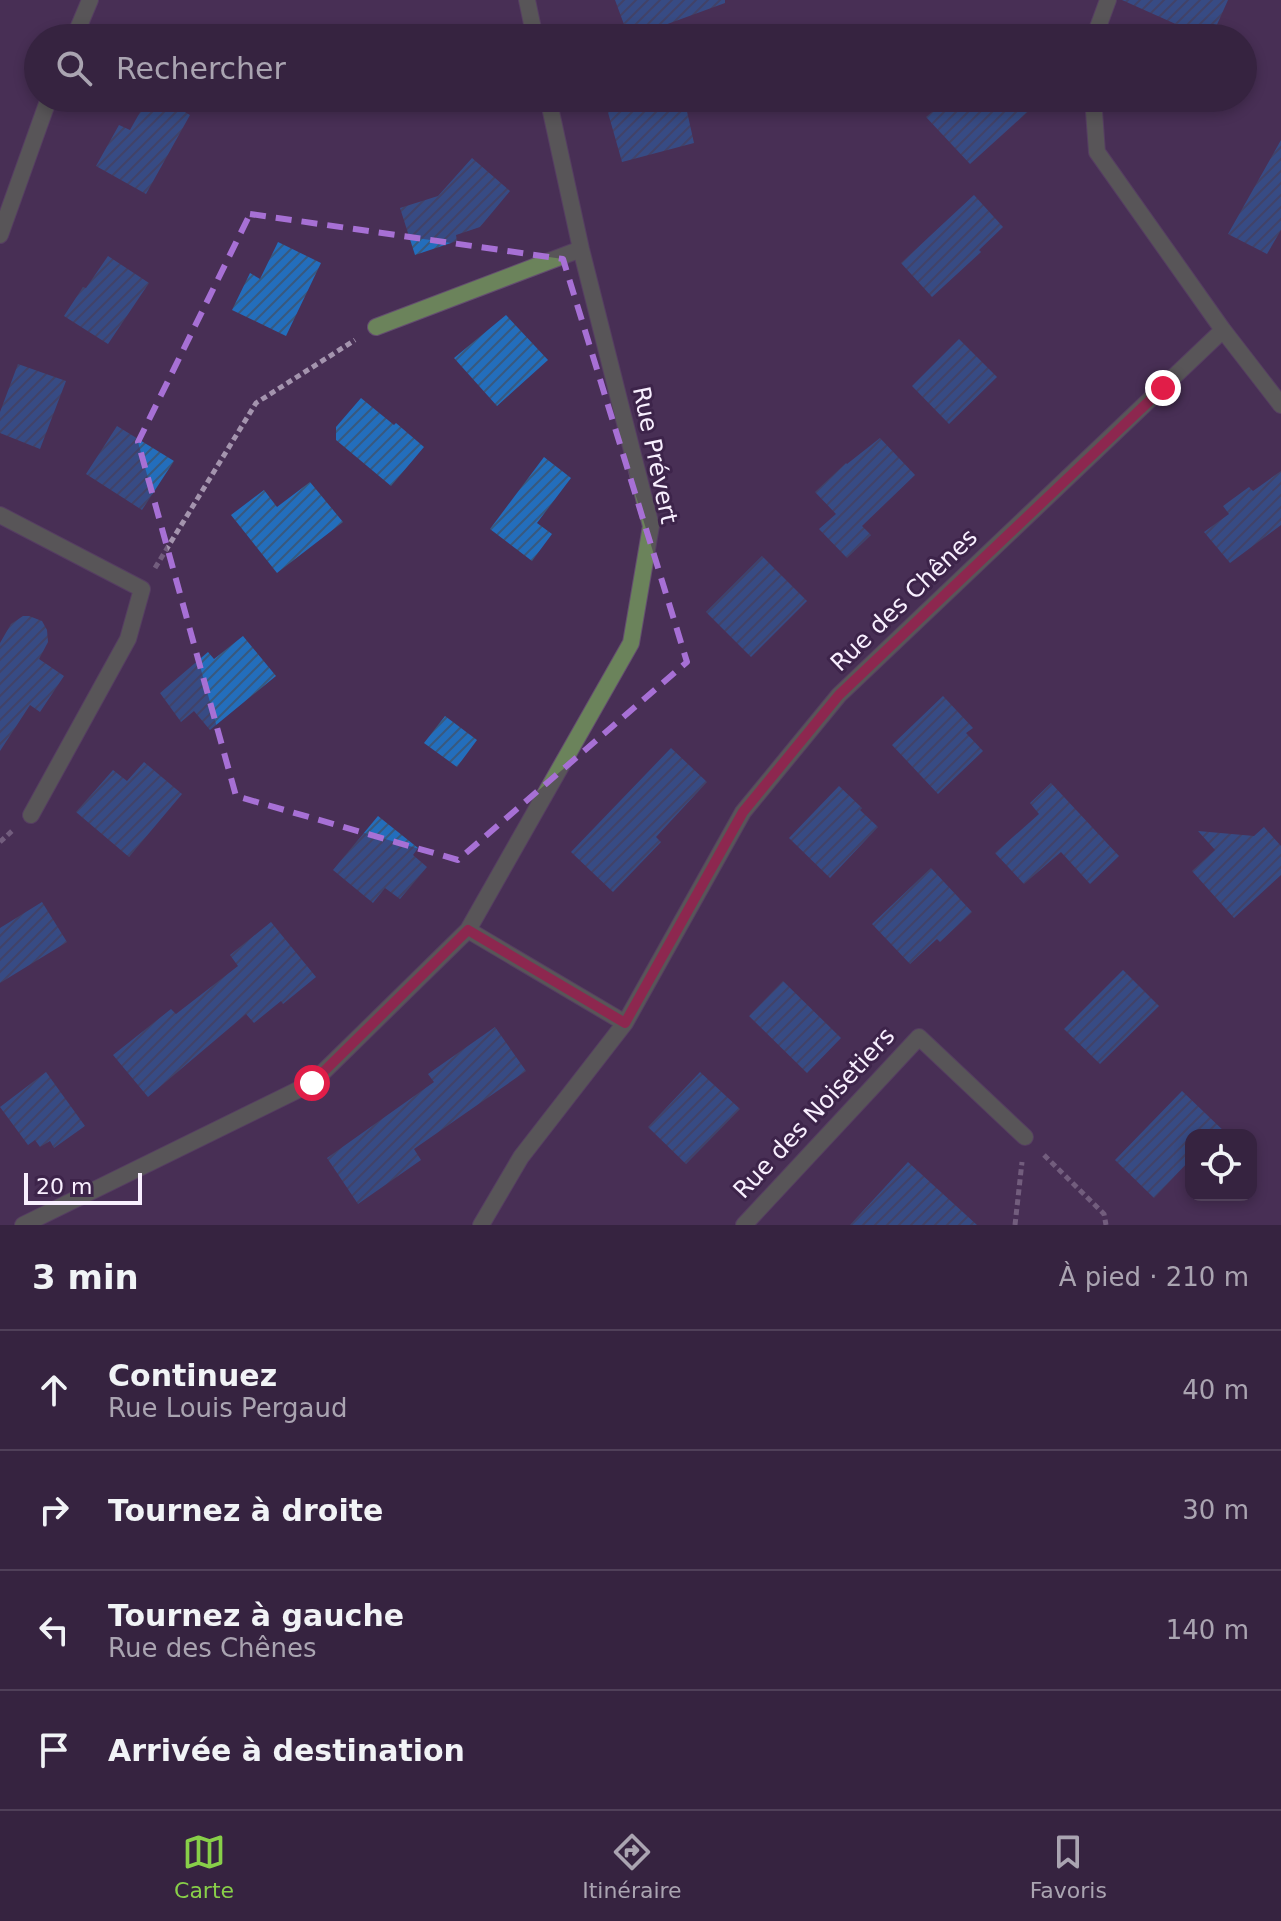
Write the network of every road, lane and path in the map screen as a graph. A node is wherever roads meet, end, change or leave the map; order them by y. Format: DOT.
graph roads {
  1 [pos="90,0"];
  2 [pos="527,0"];
  3 [pos="1108,0"];
  4 [pos="80,24"];
  5 [pos="532,24"];
  6 [pos="1099,24"];
  7 [pos="44,112"];
  8 [pos="551,112"];
  9 [pos="1094,112"];
  10 [pos="0,235"];
  11 [pos="581,249"];
  12 [pos="376,327"];
  13 [pos="1223,330"];
  14 [pos="1281,405"];
  15 [pos="0,515"];
  16 [pos="142,589"];
  17 [pos="31,815"];
  18 [pos="468,930"];
  19 [pos="625,1023"];
  20 [pos="1025,1137"];
  21 [pos="23,1225"];
  22 [pos="481,1225"];
  23 [pos="744,1225"];
  24 [pos="1015,1225"];
  25 [pos="1106,1225"];
  1 -- 4 [label="street"];
  2 -- 5 [label="street"];
  3 -- 6 [label="street"];
  7 -- 10 [label="street"];
  8 -- 11 [label="street, Rue Prévert"];
  9 -- 13 [label="street"];
  11 -- 12 [label="street"];
  11 -- 18 [label="street, Rue Prévert"];
  12 -- 16 [label="path"];
  13 -- 14 [label="street"];
  13 -- 19 [label="street, Rue des Chênes"];
  15 -- 16 [label="street"];
  16 -- 17 [label="street"];
  18 -- 19 [label="street"];
  18 -- 21 [label="street, Rue Prévert"];
  19 -- 22 [label="street, Rue des Chênes"];
  20 -- 23 [label="street, Rue des Noisetiers"];
  20 -- 24 [label="path"];
  20 -- 25 [label="path"];
}
